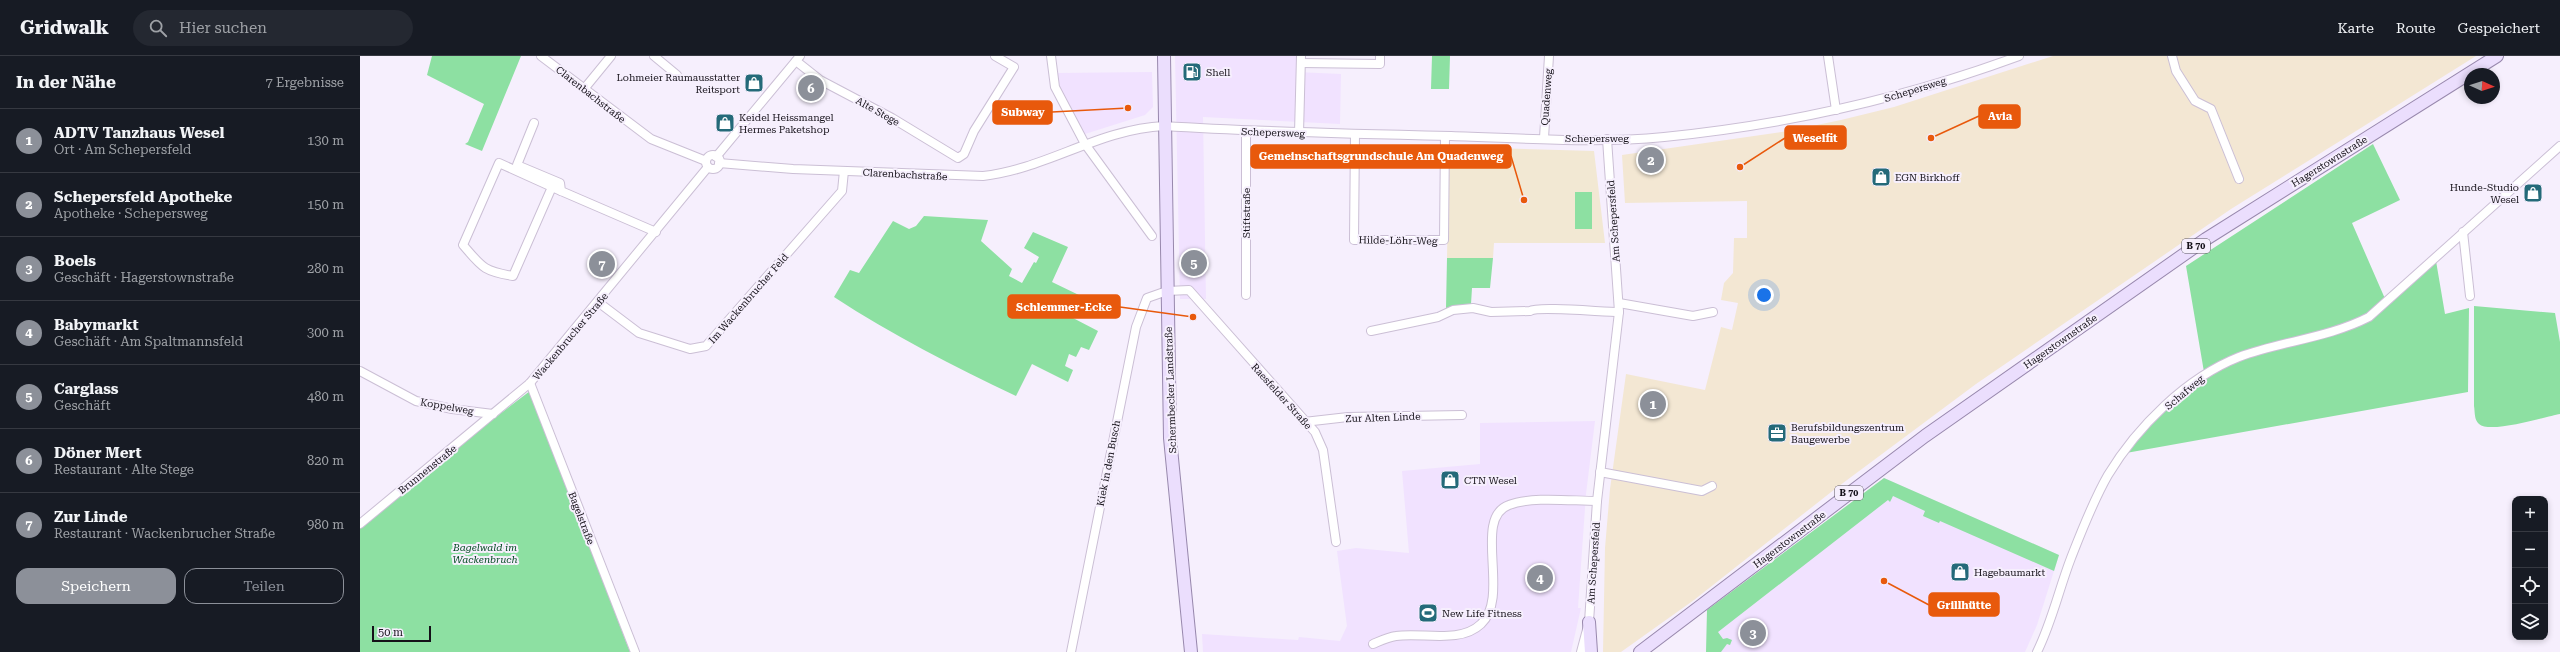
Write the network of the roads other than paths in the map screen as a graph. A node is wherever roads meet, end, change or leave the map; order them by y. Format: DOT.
graph roads {
  1 [pos="541,56"];
  2 [pos="612,56"];
  3 [pos="654,56"];
  4 [pos="995,56"];
  5 [pos="1051,56"];
  6 [pos="1164,56"];
  7 [pos="1380,56"];
  8 [pos="1549,56"];
  9 [pos="1828,56"];
  10 [pos="2017,56"];
  11 [pos="2172,56"];
  12 [pos="2497,56"];
  13 [pos="798,58"];
  14 [pos="1301,59"];
  15 [pos="677,75"];
  16 [pos="584,89"];
  17 [pos="1836,110"];
  18 [pos="534,123"];
  19 [pos="1164,126"];
  20 [pos="1246,131"];
  21 [pos="1299,132"];
  22 [pos="1355,134"];
  23 [pos="1445,136"];
  24 [pos="1544,138"];
  25 [pos="1607,140"];
  26 [pos="1084,144"];
  27 [pos="2560,146"];
  28 [pos="718,160"];
  29 [pos="707,164"];
  30 [pos="844,171"];
  31 [pos="2239,179"];
  32 [pos="552,187"];
  33 [pos="561,191"];
  34 [pos="656,232"];
  35 [pos="2463,232"];
  36 [pos="1152,236"];
  37 [pos="1168,291"];
  38 [pos="1246,295"];
  39 [pos="2470,296"];
  40 [pos="598,302"];
  41 [pos="1619,303"];
  42 [pos="1619,312"];
  43 [pos="1713,312"];
  44 [pos="1371,331"];
  45 [pos="360,370"];
  46 [pos="530,383"];
  47 [pos="493,414"];
  48 [pos="1462,415"];
  49 [pos="1304,422"];
  50 [pos="1600,472"];
  51 [pos="1712,486"];
  52 [pos="1597,501"];
  53 [pos="360,524"];
  54 [pos="1336,542"];
  55 [pos="1589,622"];
  56 [pos="1373,644"];
  57 [pos="635,652"];
  58 [pos="1071,652"];
  59 [pos="1191,652"];
  60 [pos="1581,652"];
  61 [pos="1592,652"];
  62 [pos="1640,652"];
  63 [pos="2037,652"];
  1 -- 16 [label="street, Clarenbachstraße"];
  2 -- 16 [label="street"];
  3 -- 15 [label="street"];
  4 -- 13 [label="street, Alte Stege"];
  5 -- 26 [label="street"];
  6 -- 19 [label="main road, Schermbecker Landstraße"];
  7 -- 14 [label="street"];
  8 -- 24 [label="street, Quadenweg"];
  9 -- 17 [label="street"];
  10 -- 17 [label="street, Schepersweg"];
  11 -- 31 [label="street"];
  12 -- 62 [label="main road, Hagerstownstraße / B 70"];
  13 -- 28 [label="street"];
  14 -- 21 [label="street"];
  16 -- 29 [label="street, Clarenbachstraße"];
  17 -- 25 [label="street, Schepersweg"];
  18 -- 33 [label="street"];
  19 -- 20 [label="street, Schepersweg"];
  19 -- 26 [label="street, Clarenbachstraße"];
  19 -- 37 [label="main road, Schermbecker Landstraße"];
  20 -- 21 [label="street, Schepersweg"];
  20 -- 38 [label="street, Stiftstraße"];
  21 -- 22 [label="street, Schepersweg"];
  22 -- 23 [label="street, Schepersweg"];
  22 -- 23 [label="street, Hilde-Löhr-Weg"];
  23 -- 24 [label="street, Schepersweg"];
  24 -- 25 [label="street, Schepersweg"];
  25 -- 41 [label="street, Am Schepersfeld"];
  26 -- 30 [label="street, Clarenbachstraße"];
  26 -- 36 [label="street"];
  27 -- 35 [label="street, Schafweg"];
  28 -- 29 [label="street, Clarenbachstraße"];
  28 -- 30 [label="street, Clarenbachstraße"];
  29 -- 34 [label="street, Wackenbrucher Straße"];
  30 -- 40 [label="street, Im Wackenbrucher Feld"];
  32 -- 32 [label="street"];
  32 -- 33 [label="street"];
  33 -- 34 [label="street"];
  34 -- 40 [label="street, Wackenbrucher Straße"];
  35 -- 39 [label="street"];
  35 -- 63 [label="street, Schafweg"];
  37 -- 49 [label="street, Raesfelder Straße"];
  37 -- 58 [label="street, Kiek in den Busch"];
  37 -- 59 [label="main road, Schermbecker Landstraße"];
  40 -- 46 [label="street, Wackenbrucher Straße"];
  41 -- 42 [label="street, Am Schepersfeld"];
  41 -- 43 [label="street"];
  42 -- 44 [label="street"];
  42 -- 50 [label="street, Am Schepersfeld"];
  45 -- 47 [label="street, Koppelweg"];
  46 -- 47 [label="street, Wackenbrucher Straße"];
  46 -- 57 [label="street, Bagelstraße"];
  47 -- 53 [label="street, Brunnenstraße"];
  48 -- 49 [label="street, Zur Alten Linde"];
  49 -- 54 [label="street, Raesfelder Straße"];
  50 -- 51 [label="street"];
  50 -- 52 [label="street, Am Schepersfeld"];
  52 -- 55 [label="street, Am Schepersfeld"];
  52 -- 56 [label="street"];
  55 -- 60 [label="street, Am Schepersfeld"];
  55 -- 61 [label="main road"];
}
